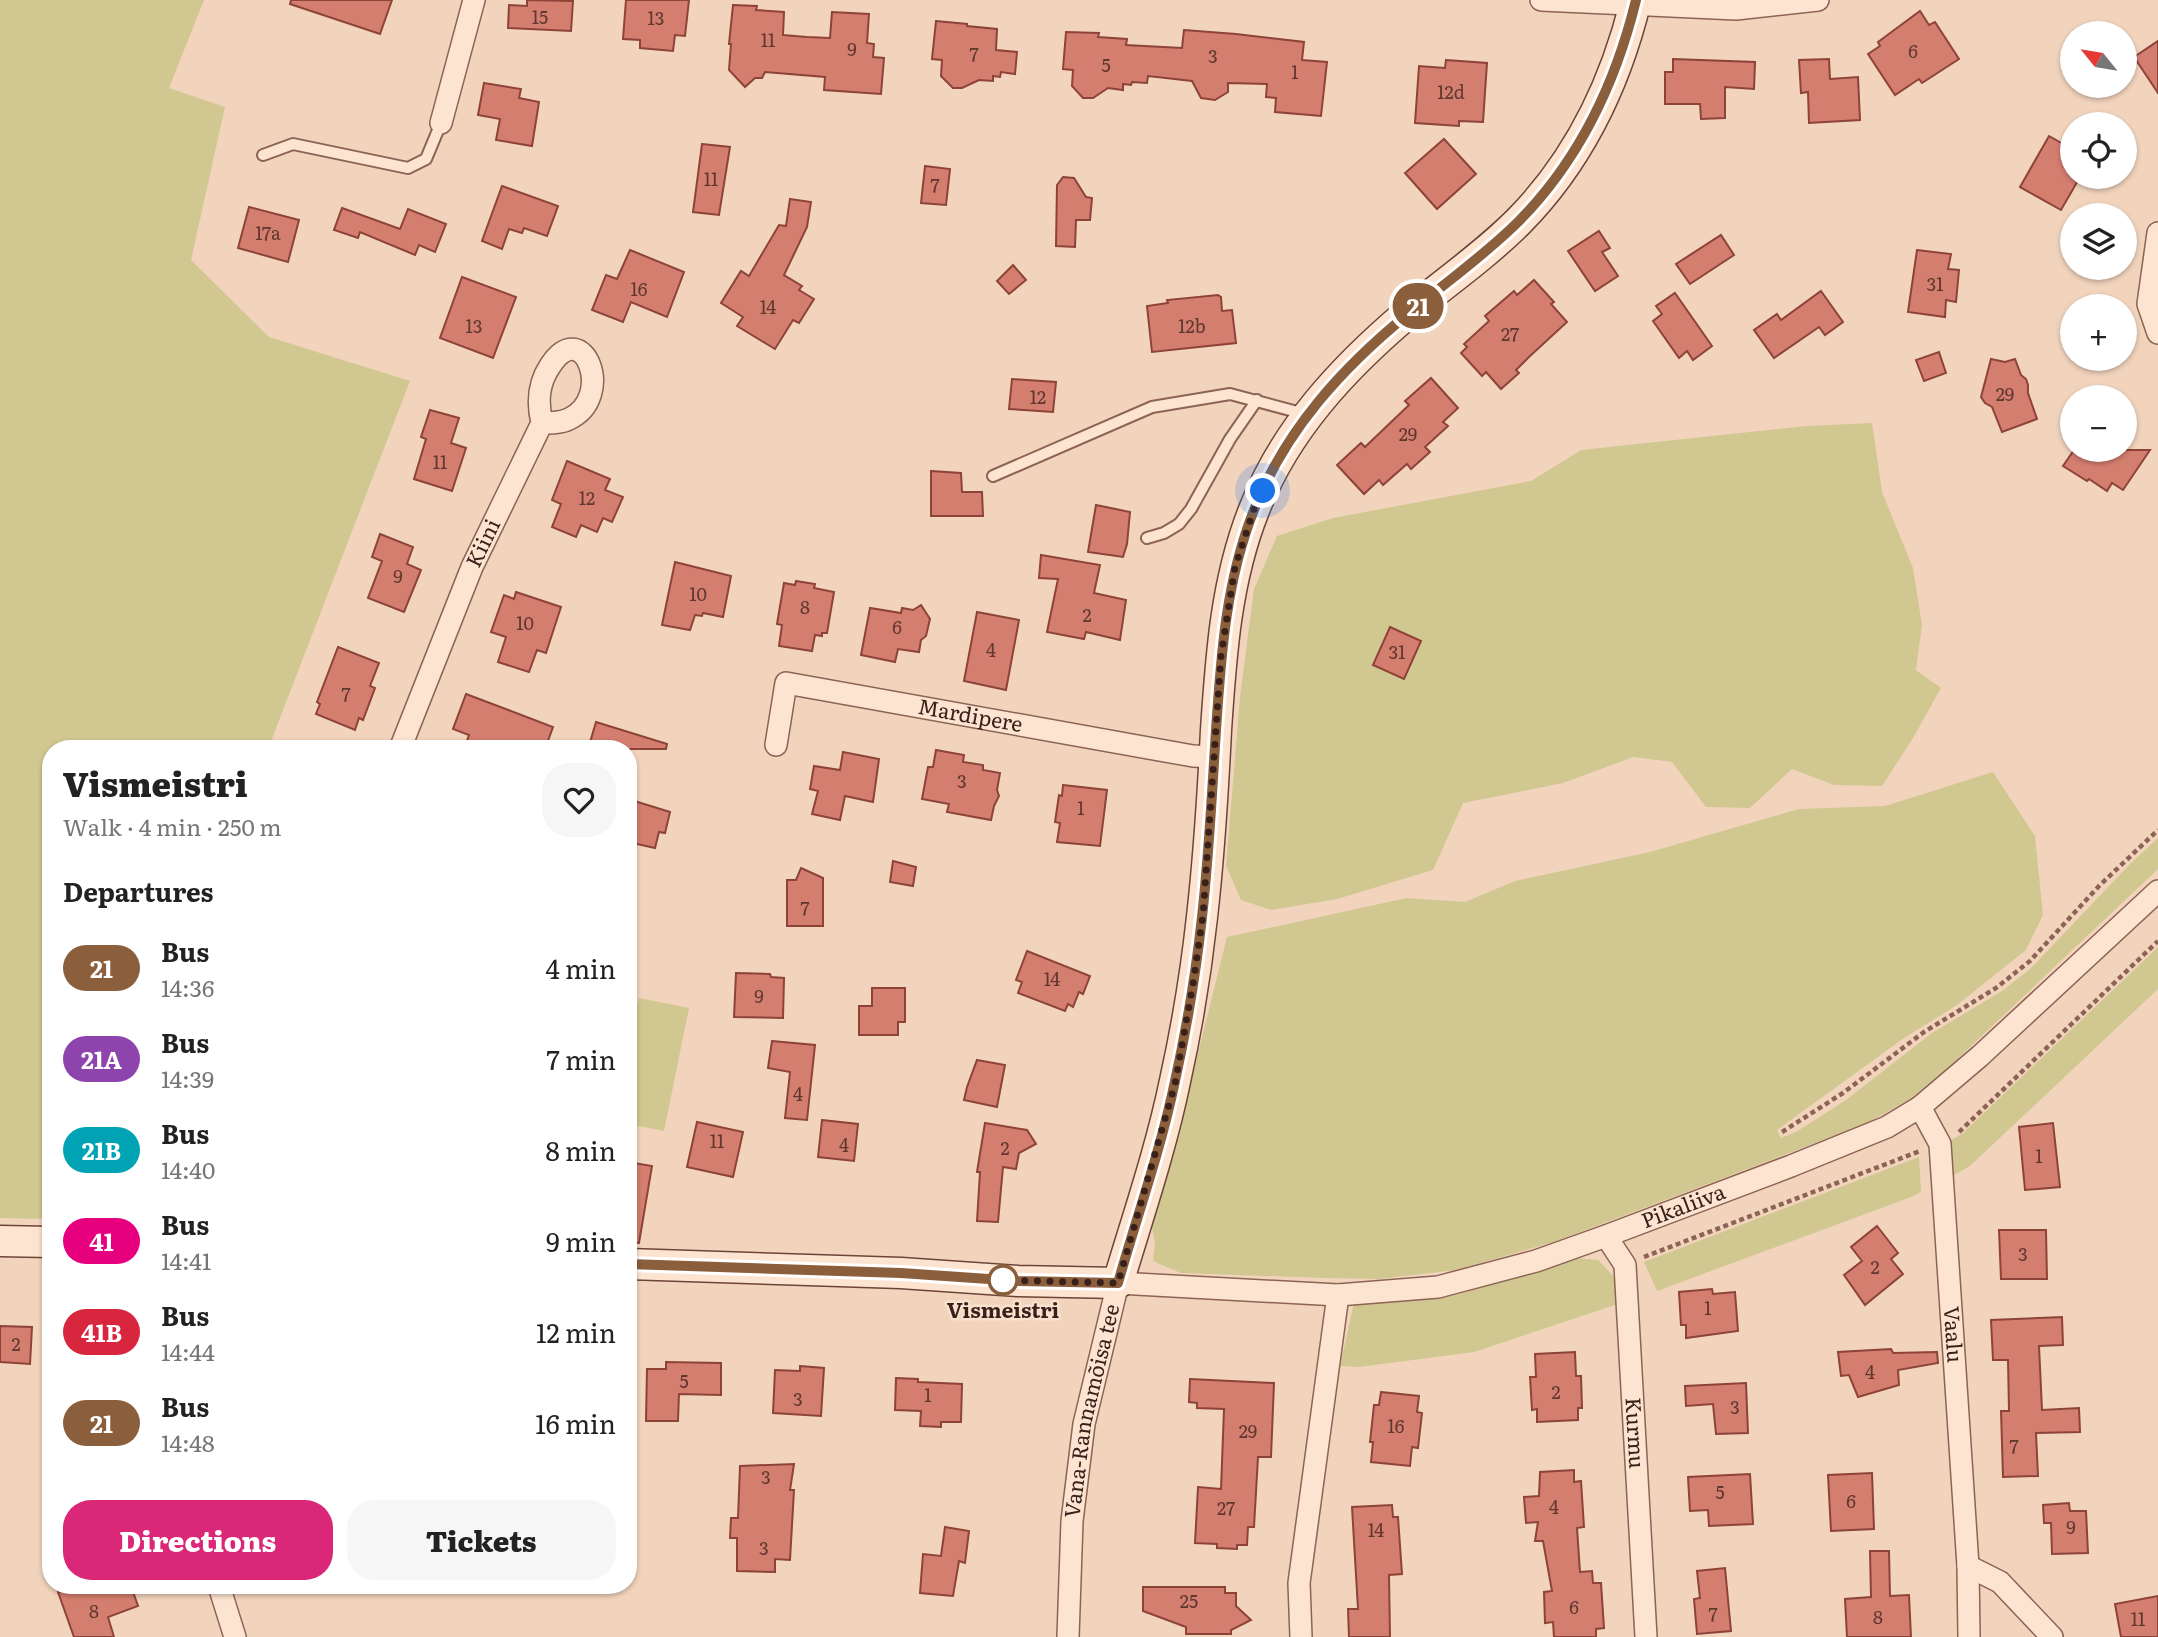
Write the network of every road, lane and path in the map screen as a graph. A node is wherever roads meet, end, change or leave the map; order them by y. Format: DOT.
graph roads {
  1 [pos="474,0"];
  2 [pos="1541,0"];
  3 [pos="1818,0"];
  4 [pos="1635,2"];
  5 [pos="440,123"];
  6 [pos="263,155"];
  7 [pos="2158,233"];
  8 [pos="2158,333"];
  9 [pos="1257,400"];
  10 [pos="1307,414"];
  11 [pos="542,423"];
  12 [pos="993,476"];
  13 [pos="1147,538"];
  14 [pos="404,740"];
  15 [pos="776,745"];
  16 [pos="1215,757"];
  17 [pos="2158,830"];
  18 [pos="2158,891"];
  19 [pos="1920,1107"];
  20 [pos="1782,1132"];
  21 [pos="1606,1236"];
  22 [pos="0,1241"];
  23 [pos="42,1242"];
  24 [pos="637,1264"];
  25 [pos="1118,1283"];
  26 [pos="1338,1294"];
  27 [pos="1968,1566"];
  28 [pos="222,1594"];
  29 [pos="235,1637"];
  30 [pos="1068,1637"];
  31 [pos="1301,1637"];
  32 [pos="1646,1637"];
  33 [pos="1969,1637"];
  34 [pos="2052,1637"];
  1 -- 5 [label="street"];
  2 -- 4 [label="street"];
  3 -- 4 [label="street"];
  4 -- 10 [label="street, Vana-Rannamõisa tee"];
  5 -- 6 [label="lane"];
  7 -- 8 [label="street"];
  9 -- 10 [label="lane"];
  9 -- 12 [label="lane"];
  9 -- 13 [label="lane"];
  10 -- 16 [label="street, Vana-Rannamõisa tee"];
  11 -- 11 [label="street, Kiini"];
  11 -- 14 [label="street, Kiini"];
  15 -- 16 [label="street, Mardipere"];
  16 -- 25 [label="street, Vana-Rannamõisa tee"];
  17 -- 20 [label="path"];
  18 -- 19 [label="street, Pikaliiva"];
  19 -- 21 [label="street, Pikaliiva"];
  19 -- 27 [label="street, Vaalu"];
  21 -- 26 [label="street, Pikaliiva"];
  21 -- 32 [label="street, Kurmu"];
  22 -- 23 [label="street"];
  24 -- 25 [label="street"];
  25 -- 26 [label="street, Pikaliiva"];
  25 -- 30 [label="street, Vana-Rannamõisa tee"];
  26 -- 31 [label="street"];
  27 -- 33 [label="street, Vaalu"];
  27 -- 34 [label="street"];
  28 -- 29 [label="street"];
}
